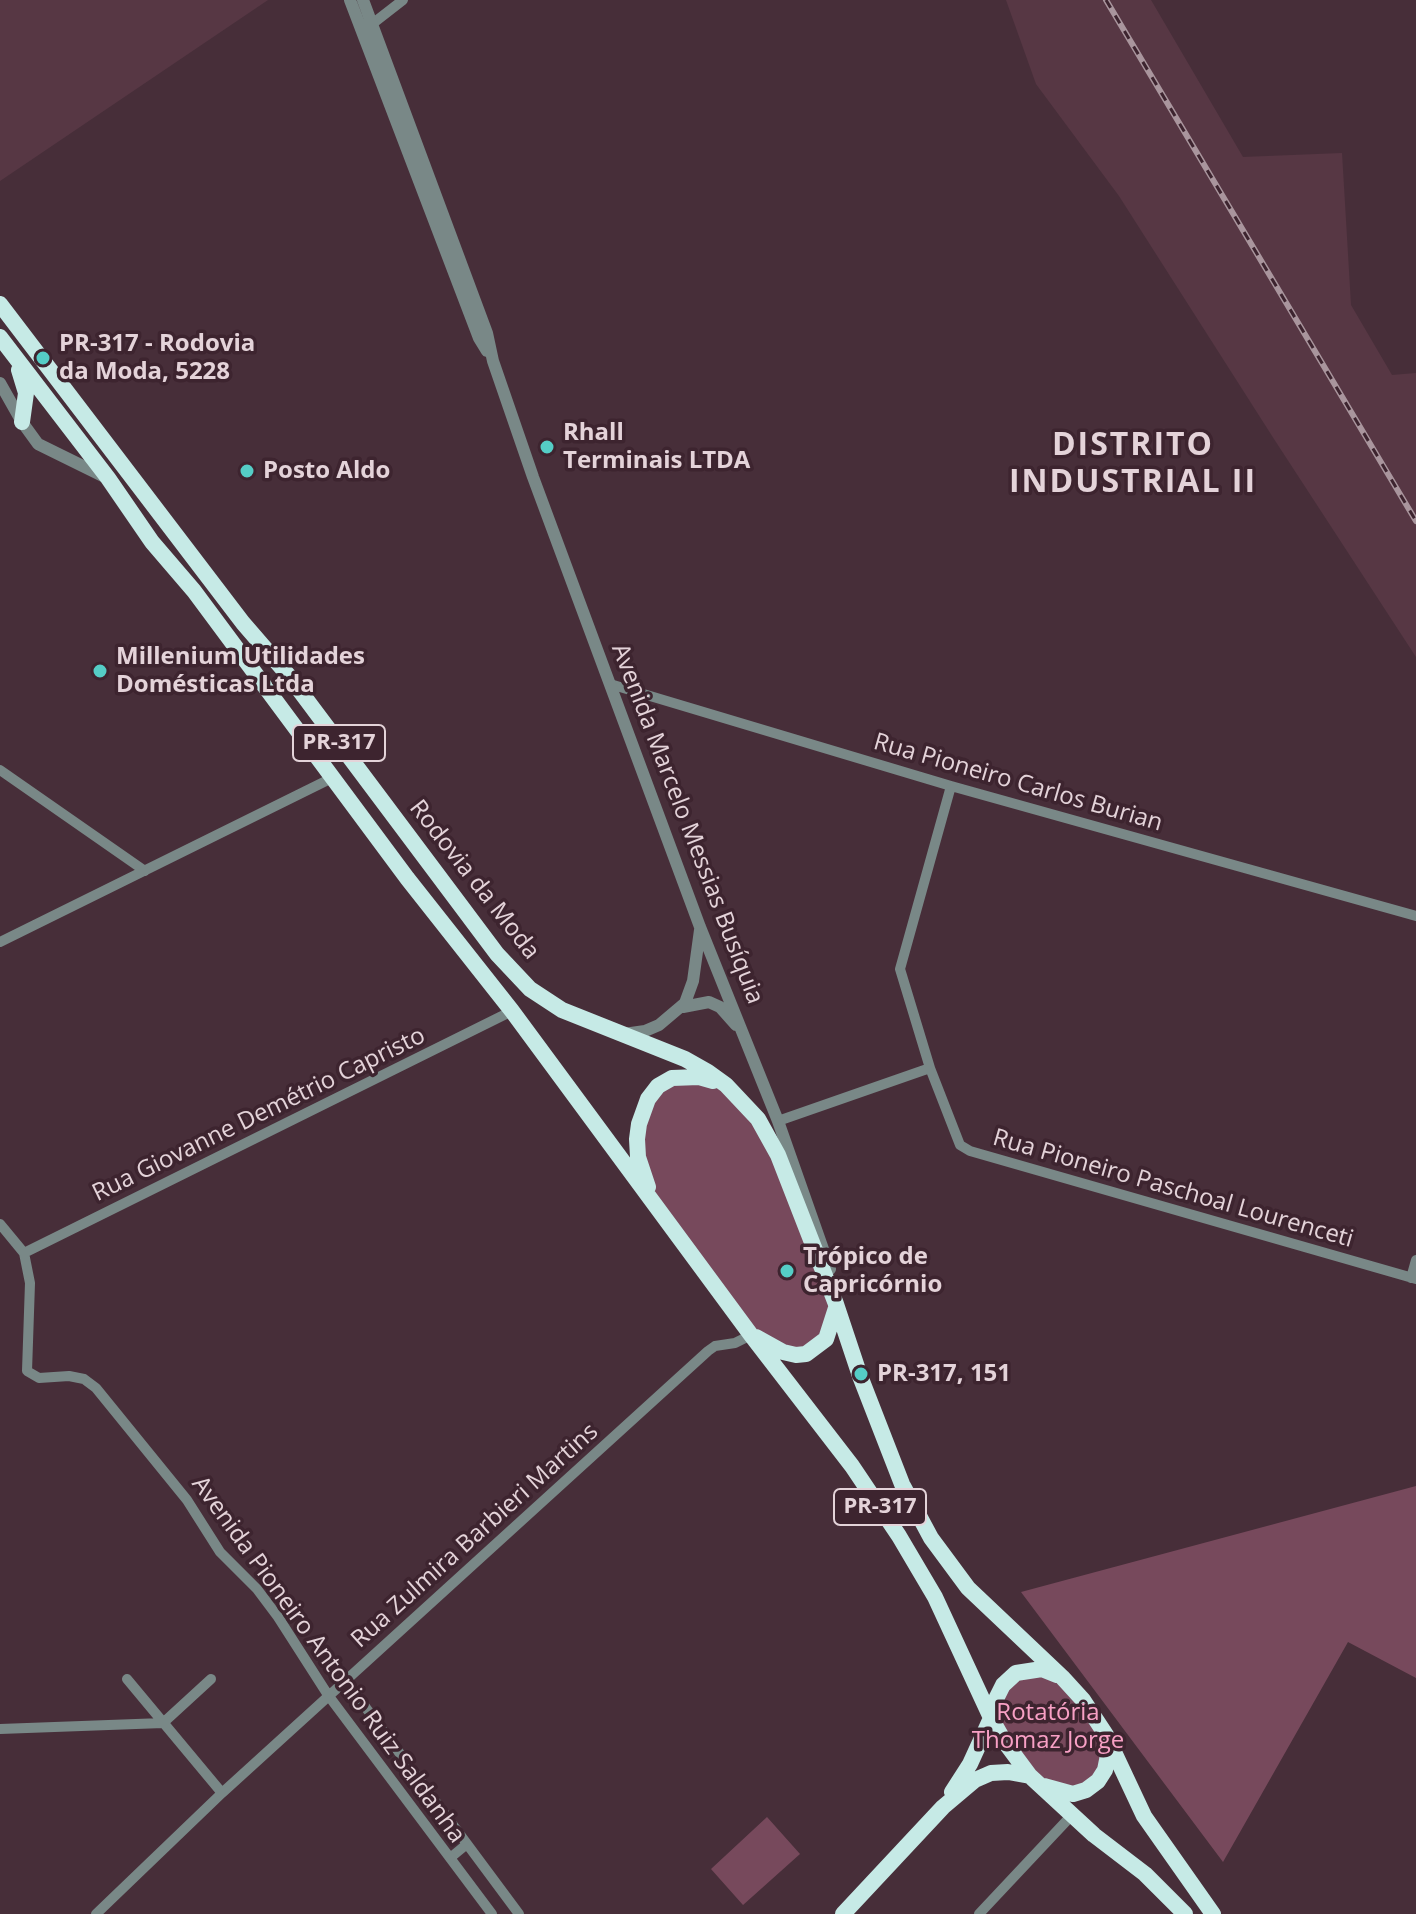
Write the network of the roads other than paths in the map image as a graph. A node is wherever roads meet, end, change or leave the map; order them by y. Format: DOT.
graph roads {
  1 [pos="350,0"];
  2 [pos="363,0"];
  3 [pos="403,0"];
  4 [pos="367,28"];
  5 [pos="0,304"];
  6 [pos="5,343"];
  7 [pos="0,383"];
  8 [pos="22,422"];
  9 [pos="108,478"];
  10 [pos="610,684"];
  11 [pos="0,770"];
  12 [pos="334,777"];
  13 [pos="951,786"];
  14 [pos="145,871"];
  15 [pos="1416,916"];
  16 [pos="700,927"];
  17 [pos="0,942"];
  18 [pos="683,1007"];
  19 [pos="512,1011"];
  20 [pos="741,1030"];
  21 [pos="624,1034"];
  22 [pos="930,1068"];
  23 [pos="726,1085"];
  24 [pos="778,1121"];
  25 [pos="654,1203"];
  26 [pos="0,1224"];
  27 [pos="24,1253"];
  28 [pos="1416,1260"];
  29 [pos="1414,1279"];
  30 [pos="836,1304"];
  31 [pos="751,1335"];
  32 [pos="1062,1677"];
  33 [pos="127,1679"];
  34 [pos="211,1679"];
  35 [pos="346,1681"];
  36 [pos="328,1695"];
  37 [pos="990,1715"];
  38 [pos="163,1723"];
  39 [pos="0,1729"];
  40 [pos="1106,1735"];
  41 [pos="1034,1780"];
  42 [pos="222,1793"];
  43 [pos="943,1807"];
  44 [pos="1072,1815"];
  45 [pos="467,1844"];
  46 [pos="450,1858"];
  47 [pos="96,1914"];
  48 [pos="492,1914"];
  49 [pos="519,1914"];
  50 [pos="843,1914"];
  51 [pos="979,1914"];
  52 [pos="1185,1914"];
  53 [pos="1213,1914"];
  1 -- 4 [label="street, Avenida Marcelo Messias Busíquia"];
  2 -- 4 [label="street"];
  3 -- 4 [label="street"];
  4 -- 10 [label="street, Avenida Marcelo Messias Busíquia"];
  5 -- 21 [label="highway, Rodovia da Moda / PR-317"];
  6 -- 8 [label="highway"];
  6 -- 9 [label="highway, Rodovia da Moda / PR-317"];
  7 -- 8 [label="street"];
  8 -- 9 [label="street"];
  9 -- 12 [label="highway, Rodovia da Moda / PR-317"];
  10 -- 13 [label="street, Rua Pioneiro Carlos Burian"];
  10 -- 16 [label="street, Avenida Marcelo Messias Busíquia"];
  11 -- 14 [label="street"];
  12 -- 14 [label="street"];
  12 -- 19 [label="highway, Rodovia da Moda / PR-317"];
  13 -- 15 [label="street, Rua Pioneiro Carlos Burian"];
  13 -- 22 [label="street, Rua Pioneiro Paschoal Lourenceti"];
  14 -- 17 [label="street"];
  16 -- 18 [label="street"];
  16 -- 20 [label="street, Avenida Marcelo Messias Busíquia"];
  18 -- 20 [label="street"];
  18 -- 21 [label="street"];
  19 -- 25 [label="highway, Rodovia da Moda / PR-317"];
  19 -- 27 [label="street, Rua Giovanne Demétrio Capristo"];
  20 -- 24 [label="street, Avenida Marcelo Messias Busíquia"];
  21 -- 23 [label="highway, Rodovia da Moda / PR-317"];
  22 -- 24 [label="street"];
  22 -- 29 [label="street, Rua Pioneiro Paschoal Lourenceti"];
  23 -- 25 [label="highway"];
  23 -- 30 [label="highway, Rodovia da Moda / PR-317"];
  24 -- 30 [label="street, Avenida Marcelo Messias Busíquia"];
  25 -- 31 [label="highway, Rodovia da Moda / PR-317"];
  26 -- 27 [label="street"];
  27 -- 36 [label="street, Avenida Pioneiro Antonio Ruiz Saldanha"];
  28 -- 29 [label="street"];
  30 -- 31 [label="highway"];
  30 -- 32 [label="highway, Rodovia da Moda / PR-317"];
  31 -- 35 [label="street, Rua Zulmira Barbieri Martins"];
  31 -- 37 [label="highway, Rodovia da Moda / PR-317"];
  32 -- 37 [label="highway"];
  32 -- 40 [label="highway, PR-317"];
  33 -- 38 [label="street"];
  34 -- 38 [label="street"];
  35 -- 36 [label="street, Rua Zulmira Barbieri Martins"];
  35 -- 45 [label="street, Avenida Pioneiro Antonio Ruiz Saldanha"];
  36 -- 42 [label="street, Rua Zulmira Barbieri Martins"];
  36 -- 46 [label="street, Avenida Pioneiro Antonio Ruiz Saldanha"];
  37 -- 41 [label="highway, PR-317"];
  37 -- 43 [label="highway"];
  38 -- 39 [label="street"];
  38 -- 42 [label="street"];
  40 -- 41 [label="highway"];
  40 -- 53 [label="highway, PR-317"];
  41 -- 43 [label="highway"];
  41 -- 44 [label="highway, PR-317"];
  42 -- 47 [label="street, Rua Zulmira Barbieri Martins"];
  43 -- 50 [label="highway"];
  44 -- 51 [label="street"];
  44 -- 52 [label="highway, PR-317"];
  45 -- 46 [label="street"];
  45 -- 49 [label="street, Avenida Pioneiro Antonio Ruiz Saldanha"];
  46 -- 48 [label="street, Avenida Pioneiro Antonio Ruiz Saldanha"];
}
